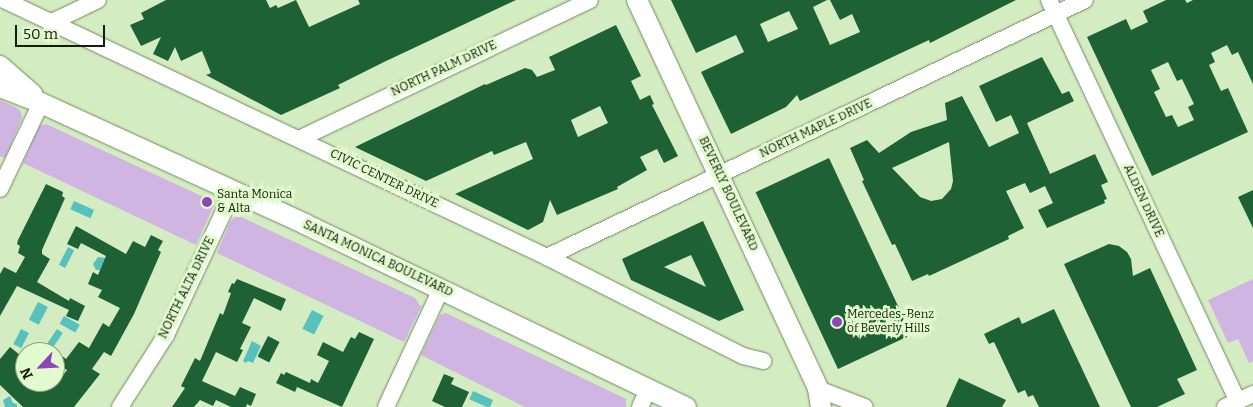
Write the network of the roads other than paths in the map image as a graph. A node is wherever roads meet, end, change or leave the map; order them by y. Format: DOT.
graph roads {
  1 [pos="4,0"];
  2 [pos="98,0"];
  3 [pos="590,0"];
  4 [pos="637,0"];
  5 [pos="1085,0"];
  6 [pos="1052,7"];
  7 [pos="50,23"];
  8 [pos="0,66"];
  9 [pos="0,87"];
  10 [pos="41,102"];
  11 [pos="298,139"];
  12 [pos="719,174"];
  13 [pos="0,188"];
  14 [pos="233,192"];
  15 [pos="547,257"];
  16 [pos="441,289"];
  17 [pos="763,361"];
  18 [pos="649,388"];
  19 [pos="1253,394"];
  20 [pos="818,401"];
  21 [pos="1231,404"];
  22 [pos="120,407"];
  23 [pos="386,407"];
  24 [pos="640,407"];
  25 [pos="686,407"];
  26 [pos="832,407"];
  27 [pos="845,407"];
  28 [pos="865,407"];
  1 -- 7 [label="street, CIVIC CENTER DRIVE"];
  2 -- 7 [label="street"];
  3 -- 11 [label="street, NORTH PALM DRIVE"];
  4 -- 12 [label="main road, BEVERLY BOULEVARD"];
  5 -- 6 [label="street, NORTH MAPLE DRIVE"];
  6 -- 12 [label="street, NORTH MAPLE DRIVE"];
  6 -- 21 [label="street, ALDEN DRIVE"];
  7 -- 11 [label="street, CIVIC CENTER DRIVE"];
  8 -- 10 [label="main road, SANTA MONICA BOULEVARD"];
  9 -- 10 [label="main road, SANTA MONICA BOULEVARD"];
  10 -- 13 [label="street"];
  10 -- 14 [label="main road, SANTA MONICA BOULEVARD"];
  11 -- 15 [label="street, CIVIC CENTER DRIVE"];
  12 -- 15 [label="street, NORTH MAPLE DRIVE"];
  12 -- 20 [label="main road, BEVERLY BOULEVARD"];
  14 -- 16 [label="main road, SANTA MONICA BOULEVARD"];
  14 -- 22 [label="street, NORTH ALTA DRIVE"];
  15 -- 17 [label="street, CIVIC CENTER DRIVE"];
  16 -- 18 [label="main road, SANTA MONICA BOULEVARD"];
  16 -- 23 [label="street"];
  18 -- 24 [label="street"];
  18 -- 25 [label="main road, SANTA MONICA BOULEVARD"];
  19 -- 21 [label="street"];
  20 -- 26 [label="main road, BEVERLY BOULEVARD"];
  20 -- 27 [label="street"];
  20 -- 28 [label="street"];
}
